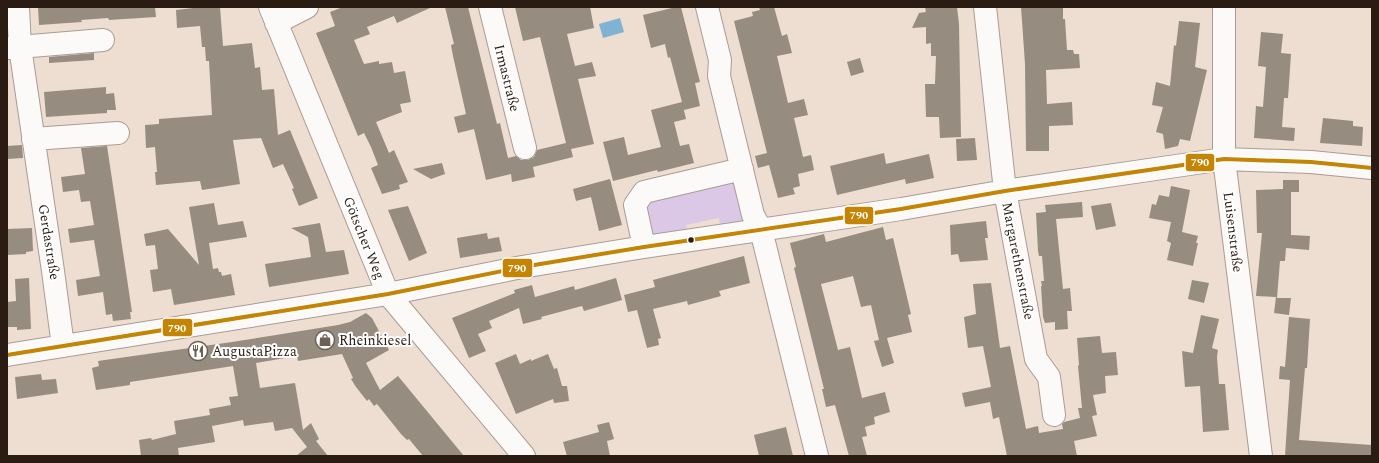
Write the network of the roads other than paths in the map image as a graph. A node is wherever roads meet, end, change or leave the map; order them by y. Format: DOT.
graph roads {
  1 [pos="18,7"];
  2 [pos="307,7"];
  3 [pos="490,7"];
  4 [pos="707,7"];
  5 [pos="985,7"];
  6 [pos="1224,7"];
  7 [pos="273,15"];
  8 [pos="103,40"];
  9 [pos="14,48"];
  10 [pos="118,133"];
  11 [pos="33,139"];
  12 [pos="525,148"];
  13 [pos="1224,159"];
  14 [pos="1372,168"];
  15 [pos="742,170"];
  16 [pos="1005,191"];
  17 [pos="761,230"];
  18 [pos="644,247"];
  19 [pos="388,294"];
  20 [pos="63,346"];
  21 [pos="7,355"];
  22 [pos="1054,415"];
  23 [pos="524,456"];
  24 [pos="816,456"];
  25 [pos="1261,456"];
  1 -- 9 [label="street, Gerdastraße"];
  2 -- 7 [label="street"];
  3 -- 12 [label="street, Irmastraße"];
  4 -- 15 [label="street"];
  5 -- 16 [label="street, Margarethenstraße"];
  6 -- 13 [label="street, Luisenstraße"];
  7 -- 19 [label="street, Götscher Weg"];
  8 -- 9 [label="street"];
  9 -- 11 [label="street, Gerdastraße"];
  10 -- 11 [label="street"];
  11 -- 20 [label="street, Gerdastraße"];
  13 -- 14 [label="street"];
  13 -- 16 [label="street"];
  13 -- 25 [label="street, Luisenstraße"];
  15 -- 17 [label="street"];
  15 -- 18 [label="street"];
  16 -- 17 [label="street"];
  16 -- 22 [label="street, Margarethenstraße"];
  17 -- 18 [label="street"];
  17 -- 24 [label="street"];
  18 -- 19 [label="street"];
  19 -- 20 [label="street"];
  19 -- 23 [label="street, Götscher Weg"];
  20 -- 21 [label="street"];
}
